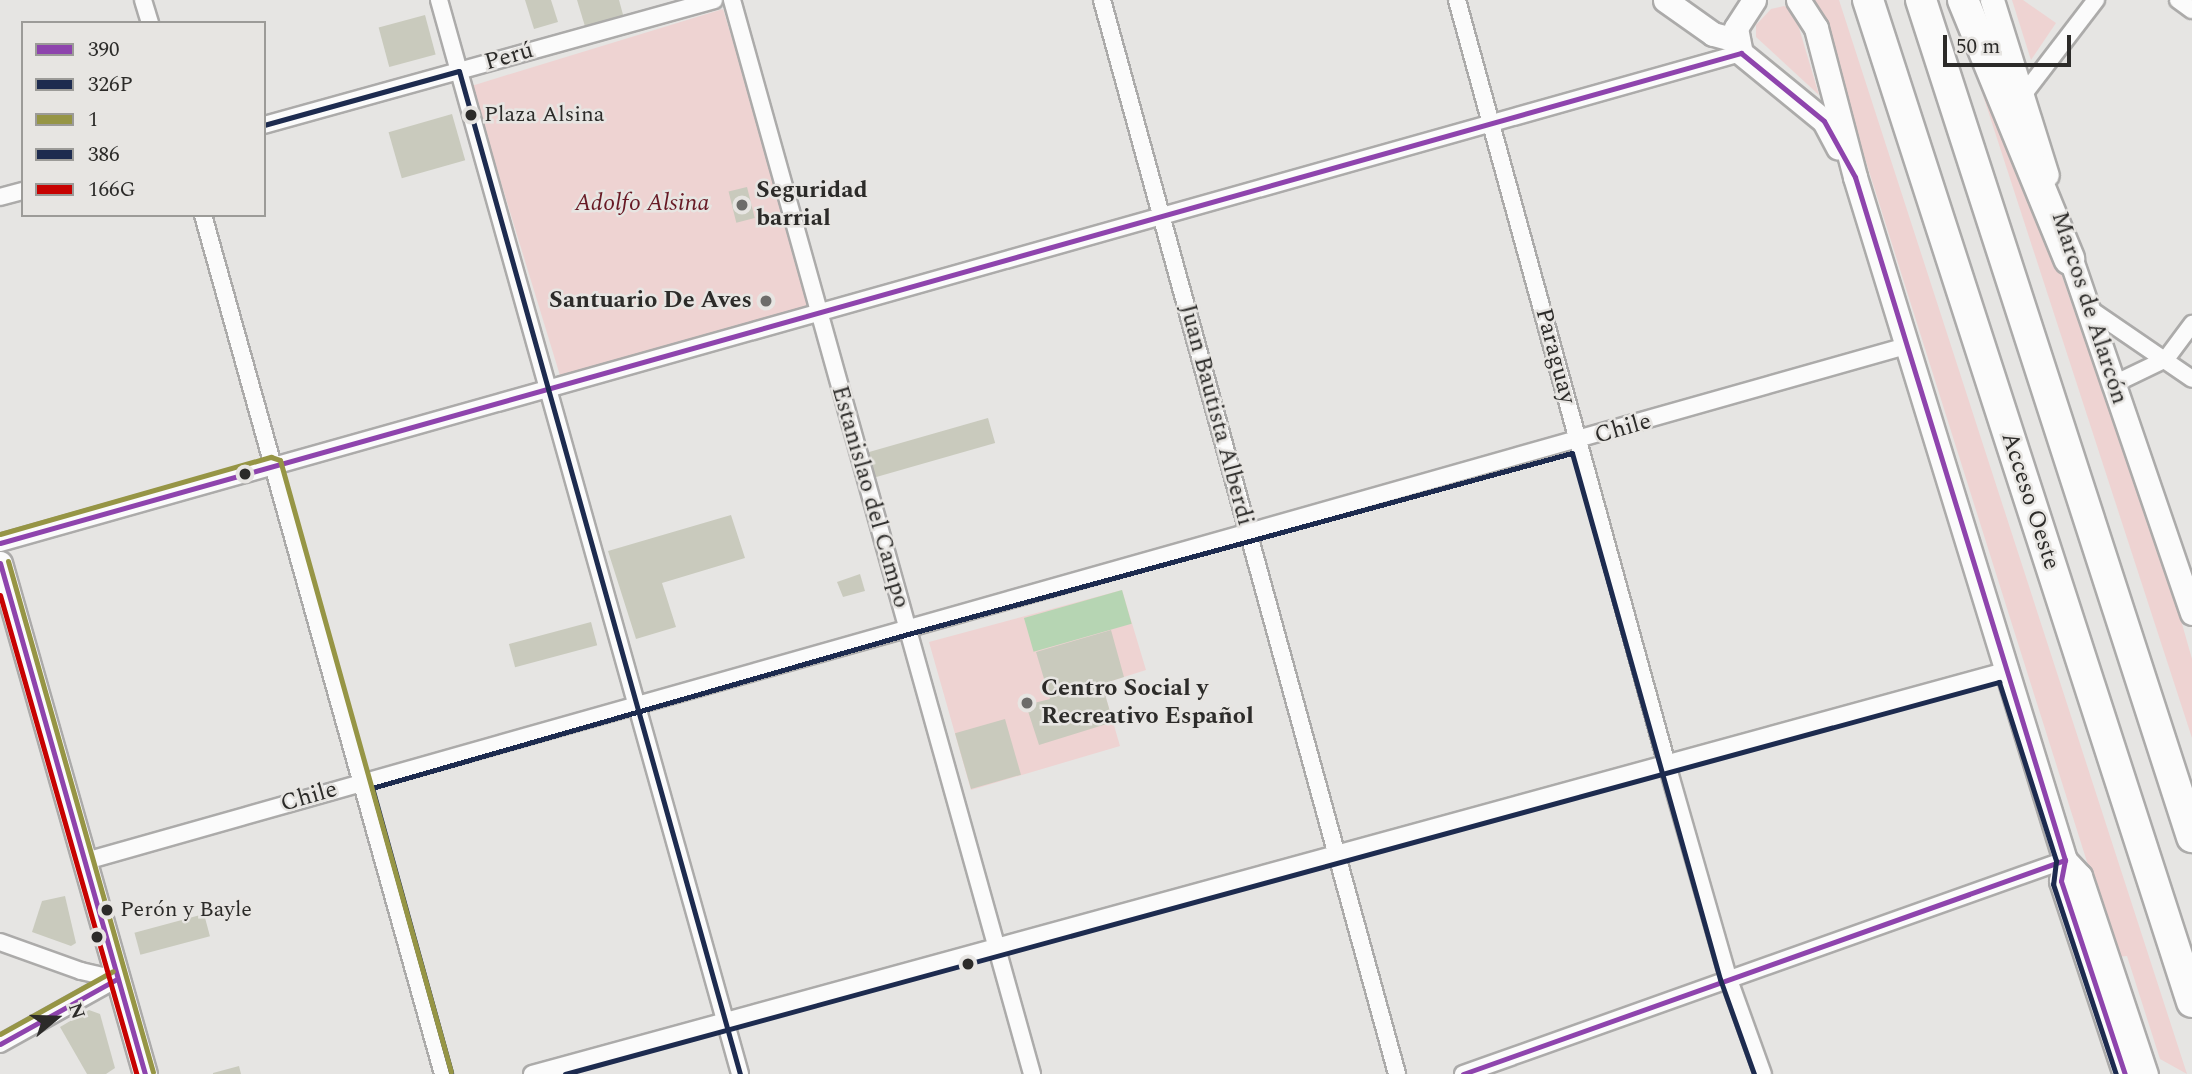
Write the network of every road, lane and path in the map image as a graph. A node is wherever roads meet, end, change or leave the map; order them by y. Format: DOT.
graph roads {
  1 [pos="143,0"];
  2 [pos="439,0"];
  3 [pos="714,0"];
  4 [pos="732,0"];
  5 [pos="1102,0"];
  6 [pos="1457,0"];
  7 [pos="1665,0"];
  8 [pos="1754,0"];
  9 [pos="1798,0"];
  10 [pos="1868,0"];
  11 [pos="1921,0"];
  12 [pos="1963,0"];
  13 [pos="1993,0"];
  14 [pos="2096,0"];
  15 [pos="2178,0"];
  16 [pos="2192,10"];
  17 [pos="149,21"];
  18 [pos="1739,46"];
  19 [pos="459,71"];
  20 [pos="2023,94"];
  21 [pos="266,124"];
  22 [pos="1491,124"];
  23 [pos="1855,177"];
  24 [pos="21,192"];
  25 [pos="0,197"];
  26 [pos="1161,216"];
  27 [pos="204,217"];
  28 [pos="2069,259"];
  29 [pos="2087,307"];
  30 [pos="819,312"];
  31 [pos="2192,324"];
  32 [pos="1906,346"];
  33 [pos="2166,359"];
  34 [pos="2192,379"];
  35 [pos="2113,384"];
  36 [pos="546,388"];
  37 [pos="1578,442"];
  38 [pos="273,465"];
  39 [pos="1248,534"];
  40 [pos="0,543"];
  41 [pos="0,563"];
  42 [pos="2192,613"];
  43 [pos="906,626"];
  44 [pos="2005,671"];
  45 [pos="634,705"];
  46 [pos="1666,761"];
  47 [pos="361,782"];
  48 [pos="2192,838"];
  49 [pos="1335,853"];
  50 [pos="2064,860"];
  51 [pos="86,861"];
  52 [pos="0,942"];
  53 [pos="996,948"];
  54 [pos="1728,977"];
  55 [pos="117,979"];
  56 [pos="2192,1002"];
  57 [pos="724,1020"];
  58 [pos="0,1044"];
  59 [pos="145,1074"];
  60 [pos="443,1074"];
  61 [pos="532,1074"];
  62 [pos="740,1074"];
  63 [pos="1032,1074"];
  64 [pos="1397,1074"];
  65 [pos="1463,1074"];
  66 [pos="1763,1074"];
  67 [pos="2125,1074"];
  68 [pos="2146,1074"];
  1 -- 17 [label="street"];
  2 -- 19 [label="street"];
  3 -- 19 [label="street, Perú"];
  4 -- 30 [label="street, Estanislao del Campo"];
  5 -- 26 [label="street, Juan Bautista Alberdi"];
  6 -- 22 [label="street, Paraguay"];
  7 -- 18 [label="street"];
  8 -- 18 [label="street"];
  9 -- 23 [label="street"];
  10 -- 56 [label="highway, Acceso Oeste"];
  11 -- 48 [label="highway, Acceso Oeste"];
  12 -- 28 [label="highway"];
  13 -- 20 [label="street, Marcos de Alarcón"];
  14 -- 20 [label="street"];
  15 -- 16 [label="street"];
  18 -- 22 [label="street"];
  18 -- 23 [label="street"];
  19 -- 21 [label="street, Perú"];
  19 -- 36 [label="street"];
  20 -- 28 [label="street, Marcos de Alarcón"];
  22 -- 26 [label="street"];
  22 -- 37 [label="street, Paraguay"];
  23 -- 32 [label="street"];
  24 -- 25 [label="street"];
  26 -- 30 [label="street"];
  26 -- 39 [label="street, Juan Bautista Alberdi"];
  27 -- 38 [label="street"];
  28 -- 29 [label="street, Marcos de Alarcón"];
  29 -- 33 [label="street"];
  29 -- 35 [label="street, Marcos de Alarcón"];
  30 -- 36 [label="street"];
  30 -- 43 [label="street, Estanislao del Campo"];
  31 -- 33 [label="street"];
  32 -- 37 [label="street, Chile"];
  32 -- 44 [label="street"];
  33 -- 34 [label="street"];
  33 -- 35 [label="street"];
  35 -- 42 [label="street, Marcos de Alarcón"];
  36 -- 38 [label="street"];
  36 -- 45 [label="street"];
  37 -- 39 [label="street, Chile"];
  37 -- 46 [label="street, Paraguay"];
  38 -- 40 [label="street"];
  38 -- 47 [label="street"];
  39 -- 43 [label="street, Chile"];
  39 -- 49 [label="street, Juan Bautista Alberdi"];
  41 -- 51 [label="street"];
  43 -- 45 [label="street, Chile"];
  43 -- 53 [label="street, Estanislao del Campo"];
  44 -- 46 [label="street"];
  44 -- 50 [label="street"];
  45 -- 47 [label="street, Chile"];
  45 -- 57 [label="street"];
  46 -- 49 [label="street"];
  46 -- 54 [label="street, Paraguay"];
  47 -- 51 [label="street, Chile"];
  47 -- 60 [label="street"];
  49 -- 53 [label="street"];
  49 -- 64 [label="street, Juan Bautista Alberdi"];
  50 -- 54 [label="street"];
  50 -- 67 [label="street"];
  50 -- 68 [label="street"];
  51 -- 55 [label="street"];
  52 -- 55 [label="street"];
  53 -- 57 [label="street"];
  53 -- 63 [label="street, Estanislao del Campo"];
  54 -- 65 [label="street"];
  54 -- 66 [label="street, Paraguay"];
  55 -- 58 [label="street"];
  55 -- 59 [label="street"];
  57 -- 61 [label="street"];
  57 -- 62 [label="street"];
}
